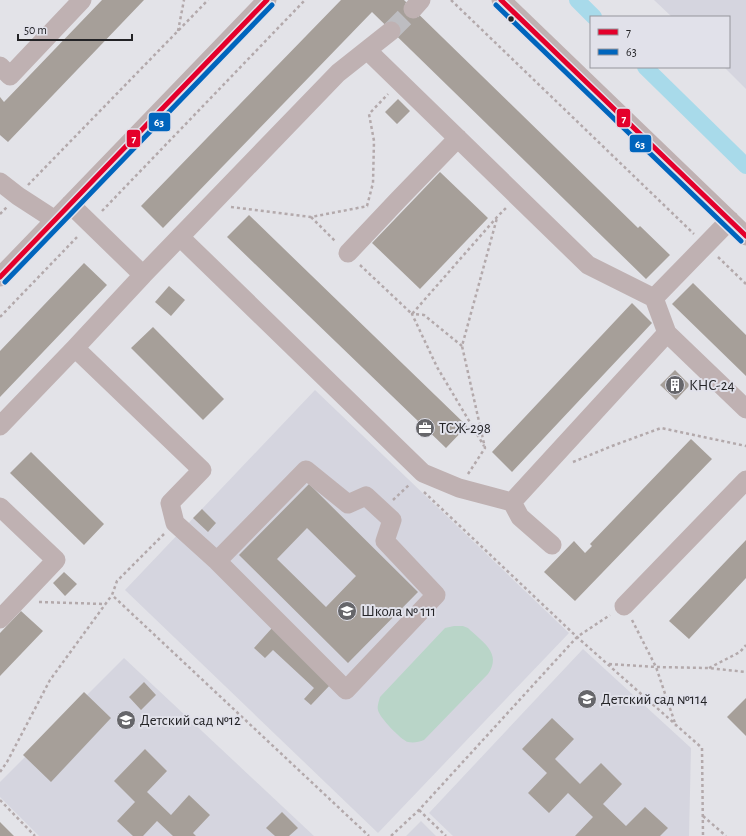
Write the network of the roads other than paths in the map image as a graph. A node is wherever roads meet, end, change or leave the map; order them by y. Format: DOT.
graph roads {
  1 [pos="82,0"];
  2 [pos="267,0"];
  3 [pos="501,0"];
  4 [pos="391,31"];
  5 [pos="367,50"];
  6 [pos="0,66"];
  7 [pos="458,138"];
  8 [pos="0,182"];
  9 [pos="70,204"];
  10 [pos="55,220"];
  11 [pos="730,220"];
  12 [pos="746,236"];
  13 [pos="180,237"];
  14 [pos="348,253"];
  15 [pos="143,275"];
  16 [pos="0,277"];
  17 [pos="654,298"];
  18 [pos="667,333"];
  19 [pos="75,348"];
  20 [pos="746,409"];
  21 [pos="0,426"];
  22 [pos="746,480"];
  23 [pos="512,502"];
  24 [pos="0,507"];
  25 [pos="552,546"];
  26 [pos="217,561"];
  27 [pos="624,606"];
  28 [pos="0,619"];
  1 -- 6 [label="street"];
  2 -- 9 [label="street"];
  3 -- 11 [label="street"];
  4 -- 5 [label="street"];
  5 -- 7 [label="street"];
  5 -- 13 [label="street"];
  7 -- 14 [label="street"];
  7 -- 17 [label="street"];
  8 -- 10 [label="street"];
  9 -- 10 [label="street"];
  9 -- 15 [label="street"];
  10 -- 16 [label="street"];
  11 -- 12 [label="street"];
  11 -- 17 [label="street"];
  13 -- 15 [label="street"];
  13 -- 23 [label="street"];
  15 -- 19 [label="street"];
  17 -- 18 [label="street"];
  18 -- 20 [label="street"];
  18 -- 23 [label="street"];
  19 -- 21 [label="street"];
  19 -- 26 [label="street"];
  22 -- 27 [label="street"];
  23 -- 25 [label="street"];
  24 -- 28 [label="street"];
  26 -- 26 [label="street"];
}
